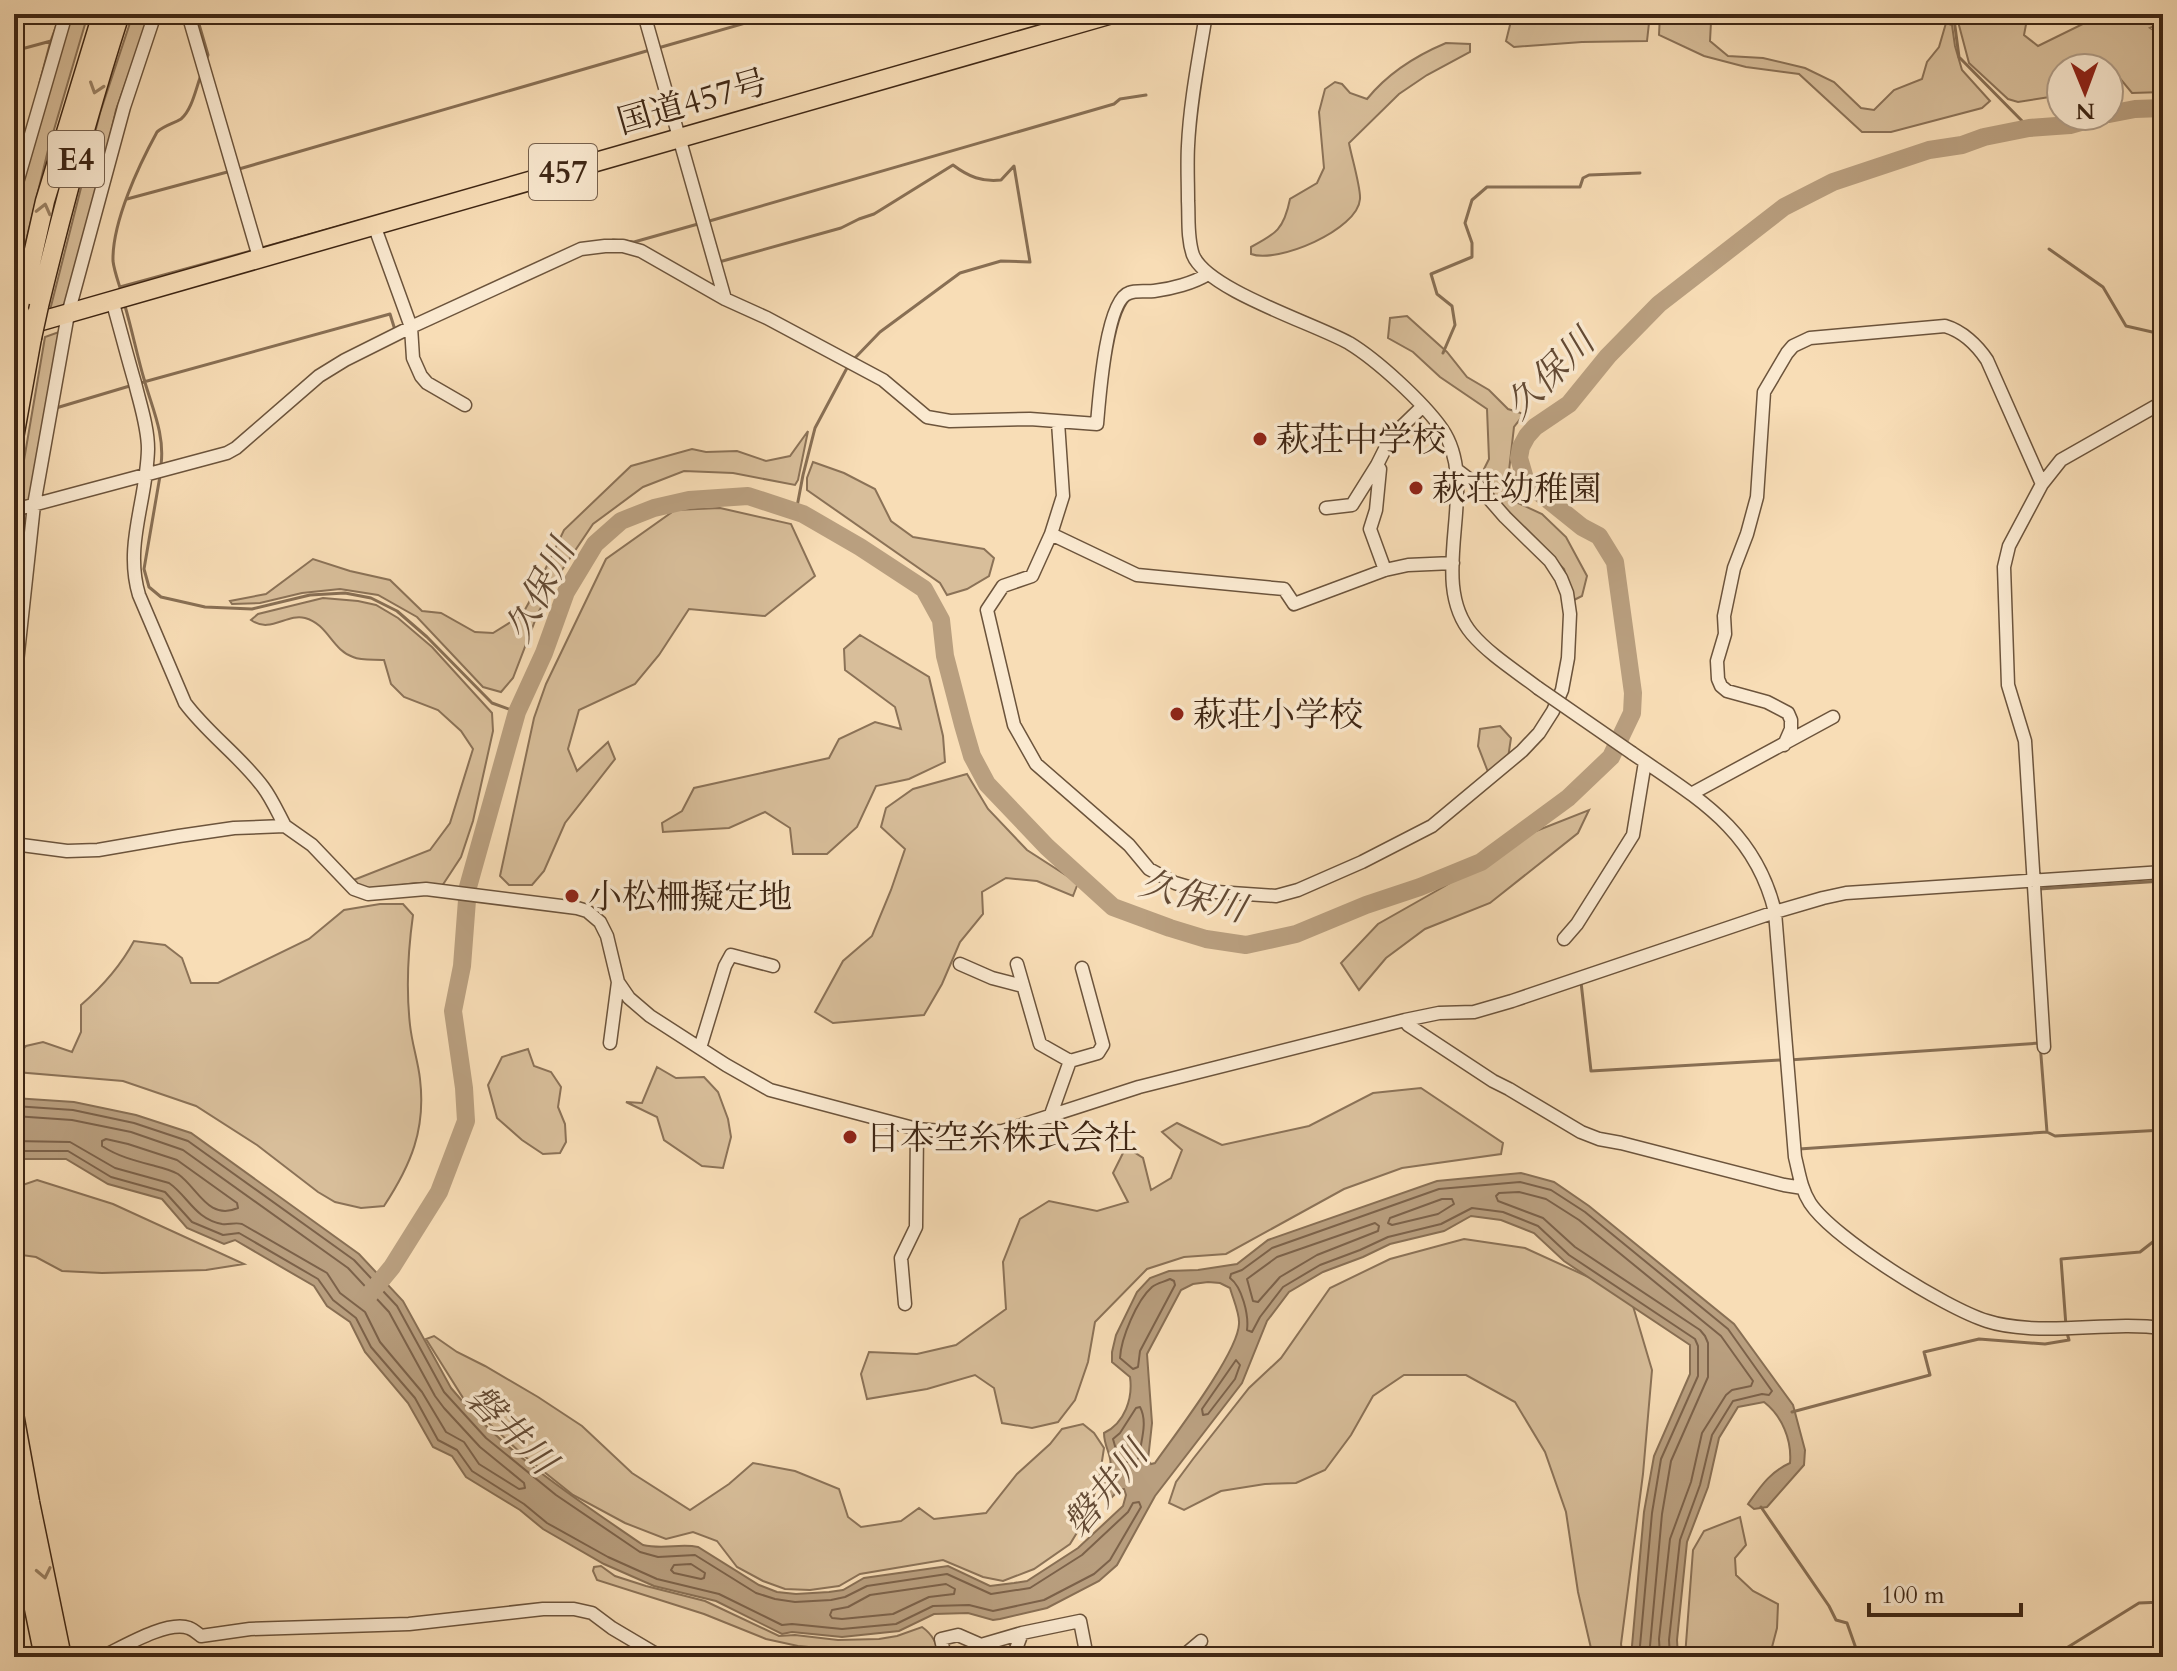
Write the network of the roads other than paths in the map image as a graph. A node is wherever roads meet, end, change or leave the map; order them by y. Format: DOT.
graph roads {
  1 [pos="66,14"];
  2 [pos="102,14"];
  3 [pos="120,14"];
  4 [pos="155,14"];
  5 [pos="188,14"];
  6 [pos="644,14"];
  7 [pos="1206,14"];
  8 [pos="1101,15"];
  9 [pos="29,136"];
  10 [pos="680,138"];
  11 [pos="14,141"];
  12 [pos="14,193"];
  13 [pos="374,225"];
  14 [pos="259,257"];
  15 [pos="1208,274"];
  16 [pos="725,299"];
  17 [pos="112,300"];
  18 [pos="68,314"];
  19 [pos="17,321"];
  20 [pos="411,327"];
  21 [pos="23,340"];
  22 [pos="2163,402"];
  23 [pos="465,405"];
  24 [pos="1422,407"];
  25 [pos="1058,422"];
  26 [pos="14,438"];
  27 [pos="1377,465"];
  28 [pos="1457,470"];
  29 [pos="145,474"];
  30 [pos="2042,484"];
  31 [pos="34,505"];
  32 [pos="1326,508"];
  33 [pos="14,510"];
  34 [pos="1051,534"];
  35 [pos="1453,563"];
  36 [pos="1385,570"];
  37 [pos="14,690"];
  38 [pos="1833,717"];
  39 [pos="1784,745"];
  40 [pos="1645,762"];
  41 [pos="1691,794"];
  42 [pos="285,826"];
  43 [pos="14,844"];
  44 [pos="2163,872"];
  45 [pos="2033,882"];
  46 [pos="1775,912"];
  47 [pos="1564,939"];
  48 [pos="960,964"];
  49 [pos="1017,964"];
  50 [pos="773,966"];
  51 [pos="1082,968"];
  52 [pos="618,982"];
  53 [pos="1023,986"];
  54 [pos="1405,1020"];
  55 [pos="610,1043"];
  56 [pos="2044,1047"];
  57 [pos="700,1048"];
  58 [pos="1070,1061"];
  59 [pos="1050,1117"];
  60 [pos="917,1129"];
  61 [pos="1803,1188"];
  62 [pos="905,1304"];
  63 [pos="2163,1328"];
  64 [pos="14,1414"];
  65 [pos="14,1512"];
  66 [pos="1022,1633"];
  67 [pos="1201,1641"];
  68 [pos="44,1657"];
  69 [pos="62,1657"];
  70 [pos="102,1657"];
  71 [pos="661,1657"];
  72 [pos="945,1657"];
  73 [pos="1013,1657"];
  74 [pos="1087,1657"];
  75 [pos="1182,1657"];
  1 -- 9 [label="street"];
  19 -- 2 [label="highway, E4, one-way"];
  3 -- 21 [label="highway, E4, one-way, bridge"];
  4 -- 18 [label="street"];
  5 -- 14 [label="street"];
  6 -- 10 [label="street"];
  7 -- 15 [label="street"];
  8 -- 10 [label="highway, 国道457号 / 457"];
  9 -- 11 [label="street"];
  9 -- 12 [label="street"];
  10 -- 13 [label="highway, 国道457号 / 457"];
  10 -- 16 [label="street"];
  13 -- 14 [label="highway, 国道457号 / 457"];
  13 -- 20 [label="street"];
  14 -- 17 [label="highway, 国道457号 / 457"];
  15 -- 24 [label="street"];
  15 -- 25 [label="street"];
  16 -- 20 [label="street"];
  16 -- 25 [label="street"];
  17 -- 18 [label="highway, 国道457号 / 457"];
  17 -- 29 [label="street"];
  18 -- 19 [label="highway, 国道457号 / 457"];
  18 -- 31 [label="street"];
  19 -- 21 [label="highway, E4, bridge"];
  20 -- 23 [label="street"];
  20 -- 29 [label="street"];
  21 -- 26 [label="highway, E4"];
  22 -- 30 [label="street"];
  24 -- 27 [label="street"];
  24 -- 28 [label="street"];
  25 -- 34 [label="street"];
  27 -- 32 [label="street"];
  27 -- 36 [label="street"];
  28 -- 34 [label="street"];
  28 -- 35 [label="street"];
  29 -- 31 [label="street"];
  29 -- 42 [label="street"];
  30 -- 39 [label="street"];
  30 -- 45 [label="street"];
  31 -- 33 [label="street"];
  31 -- 37 [label="street"];
  34 -- 36 [label="street"];
  35 -- 36 [label="street"];
  35 -- 40 [label="street, bridge"];
  38 -- 39 [label="street"];
  39 -- 41 [label="street"];
  40 -- 41 [label="street"];
  40 -- 47 [label="street"];
  41 -- 46 [label="street"];
  42 -- 43 [label="street"];
  42 -- 52 [label="street"];
  44 -- 45 [label="street"];
  45 -- 46 [label="street"];
  45 -- 56 [label="street"];
  46 -- 54 [label="street"];
  46 -- 61 [label="street"];
  48 -- 53 [label="street"];
  49 -- 53 [label="street"];
  50 -- 57 [label="street"];
  51 -- 58 [label="street"];
  52 -- 55 [label="street"];
  52 -- 57 [label="street"];
  53 -- 58 [label="street"];
  54 -- 59 [label="street"];
  54 -- 61 [label="street"];
  57 -- 60 [label="street"];
  58 -- 59 [label="street"];
  59 -- 60 [label="street"];
  60 -- 62 [label="street"];
  61 -- 63 [label="street"];
  64 -- 69 [label="highway, one-way"];
  65 -- 68 [label="highway"];
  66 -- 72 [label="street"];
  66 -- 73 [label="street"];
  66 -- 74 [label="street"];
  67 -- 75 [label="street"];
  70 -- 71 [label="street"];
}
